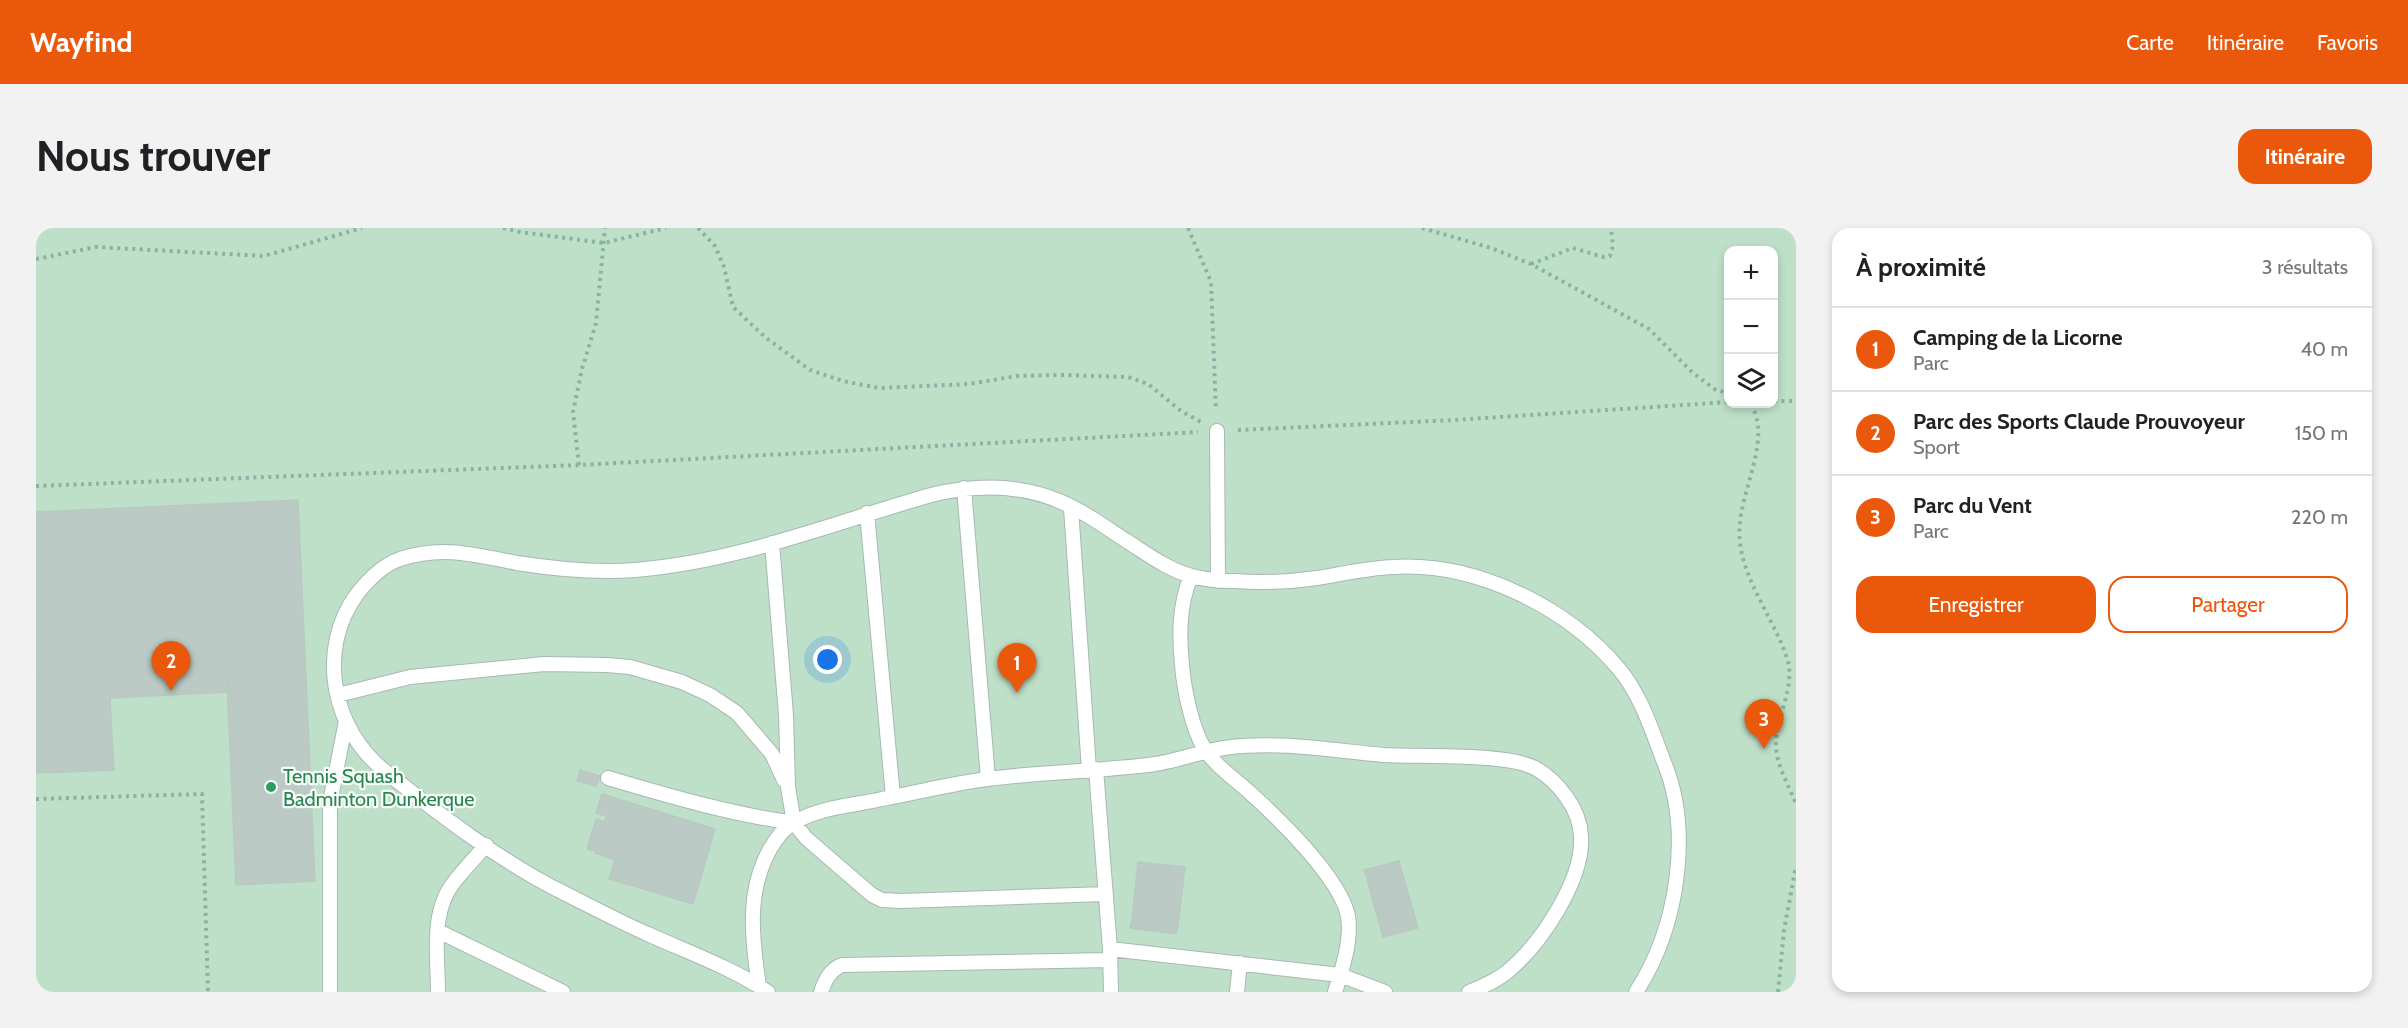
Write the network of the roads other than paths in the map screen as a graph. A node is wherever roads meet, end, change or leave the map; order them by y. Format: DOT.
graph roads {
  1 [pos="1217,431"];
  2 [pos="964,488"];
  3 [pos="1071,508"];
  4 [pos="867,513"];
  5 [pos="772,543"];
  6 [pos="1191,576"];
  7 [pos="1218,580"];
  8 [pos="338,695"];
  9 [pos="346,722"];
  10 [pos="1208,753"];
  11 [pos="1092,770"];
  12 [pos="608,778"];
  13 [pos="988,779"];
  14 [pos="788,787"];
  15 [pos="893,797"];
  16 [pos="794,823"];
  17 [pos="486,845"];
  18 [pos="1106,894"];
  19 [pos="438,930"];
  20 [pos="1110,954"];
  21 [pos="1240,963"];
  22 [pos="1340,975"];
  23 [pos="764,989"];
  24 [pos="330,992"];
  25 [pos="438,992"];
  26 [pos="563,992"];
  27 [pos="821,992"];
  28 [pos="1112,992"];
  29 [pos="1237,992"];
  30 [pos="1335,992"];
  31 [pos="1385,992"];
  32 [pos="1469,992"];
  33 [pos="1636,992"];
  1 -- 7 [label="lane"];
  2 -- 3 [label="lane"];
  2 -- 4 [label="lane"];
  2 -- 13 [label="lane"];
  3 -- 6 [label="lane"];
  3 -- 11 [label="lane"];
  4 -- 5 [label="lane"];
  4 -- 15 [label="lane"];
  5 -- 8 [label="lane"];
  5 -- 14 [label="lane"];
  6 -- 7 [label="lane"];
  6 -- 10 [label="lane"];
  7 -- 33 [label="lane"];
  8 -- 9 [label="lane"];
  8 -- 14 [label="lane"];
  9 -- 17 [label="lane"];
  9 -- 24 [label="lane"];
  10 -- 11 [label="lane"];
  10 -- 22 [label="lane"];
  10 -- 32 [label="lane"];
  11 -- 13 [label="lane"];
  11 -- 18 [label="lane"];
  12 -- 16 [label="lane"];
  13 -- 15 [label="lane"];
  14 -- 16 [label="lane"];
  15 -- 16 [label="lane"];
  16 -- 18 [label="lane"];
  16 -- 23 [label="lane"];
  17 -- 19 [label="lane"];
  17 -- 23 [label="lane"];
  18 -- 20 [label="lane"];
  19 -- 25 [label="lane"];
  19 -- 26 [label="lane"];
  20 -- 21 [label="lane"];
  20 -- 27 [label="lane"];
  20 -- 28 [label="lane"];
  21 -- 22 [label="lane"];
  21 -- 29 [label="lane"];
  22 -- 30 [label="lane"];
  22 -- 31 [label="lane"];
}
